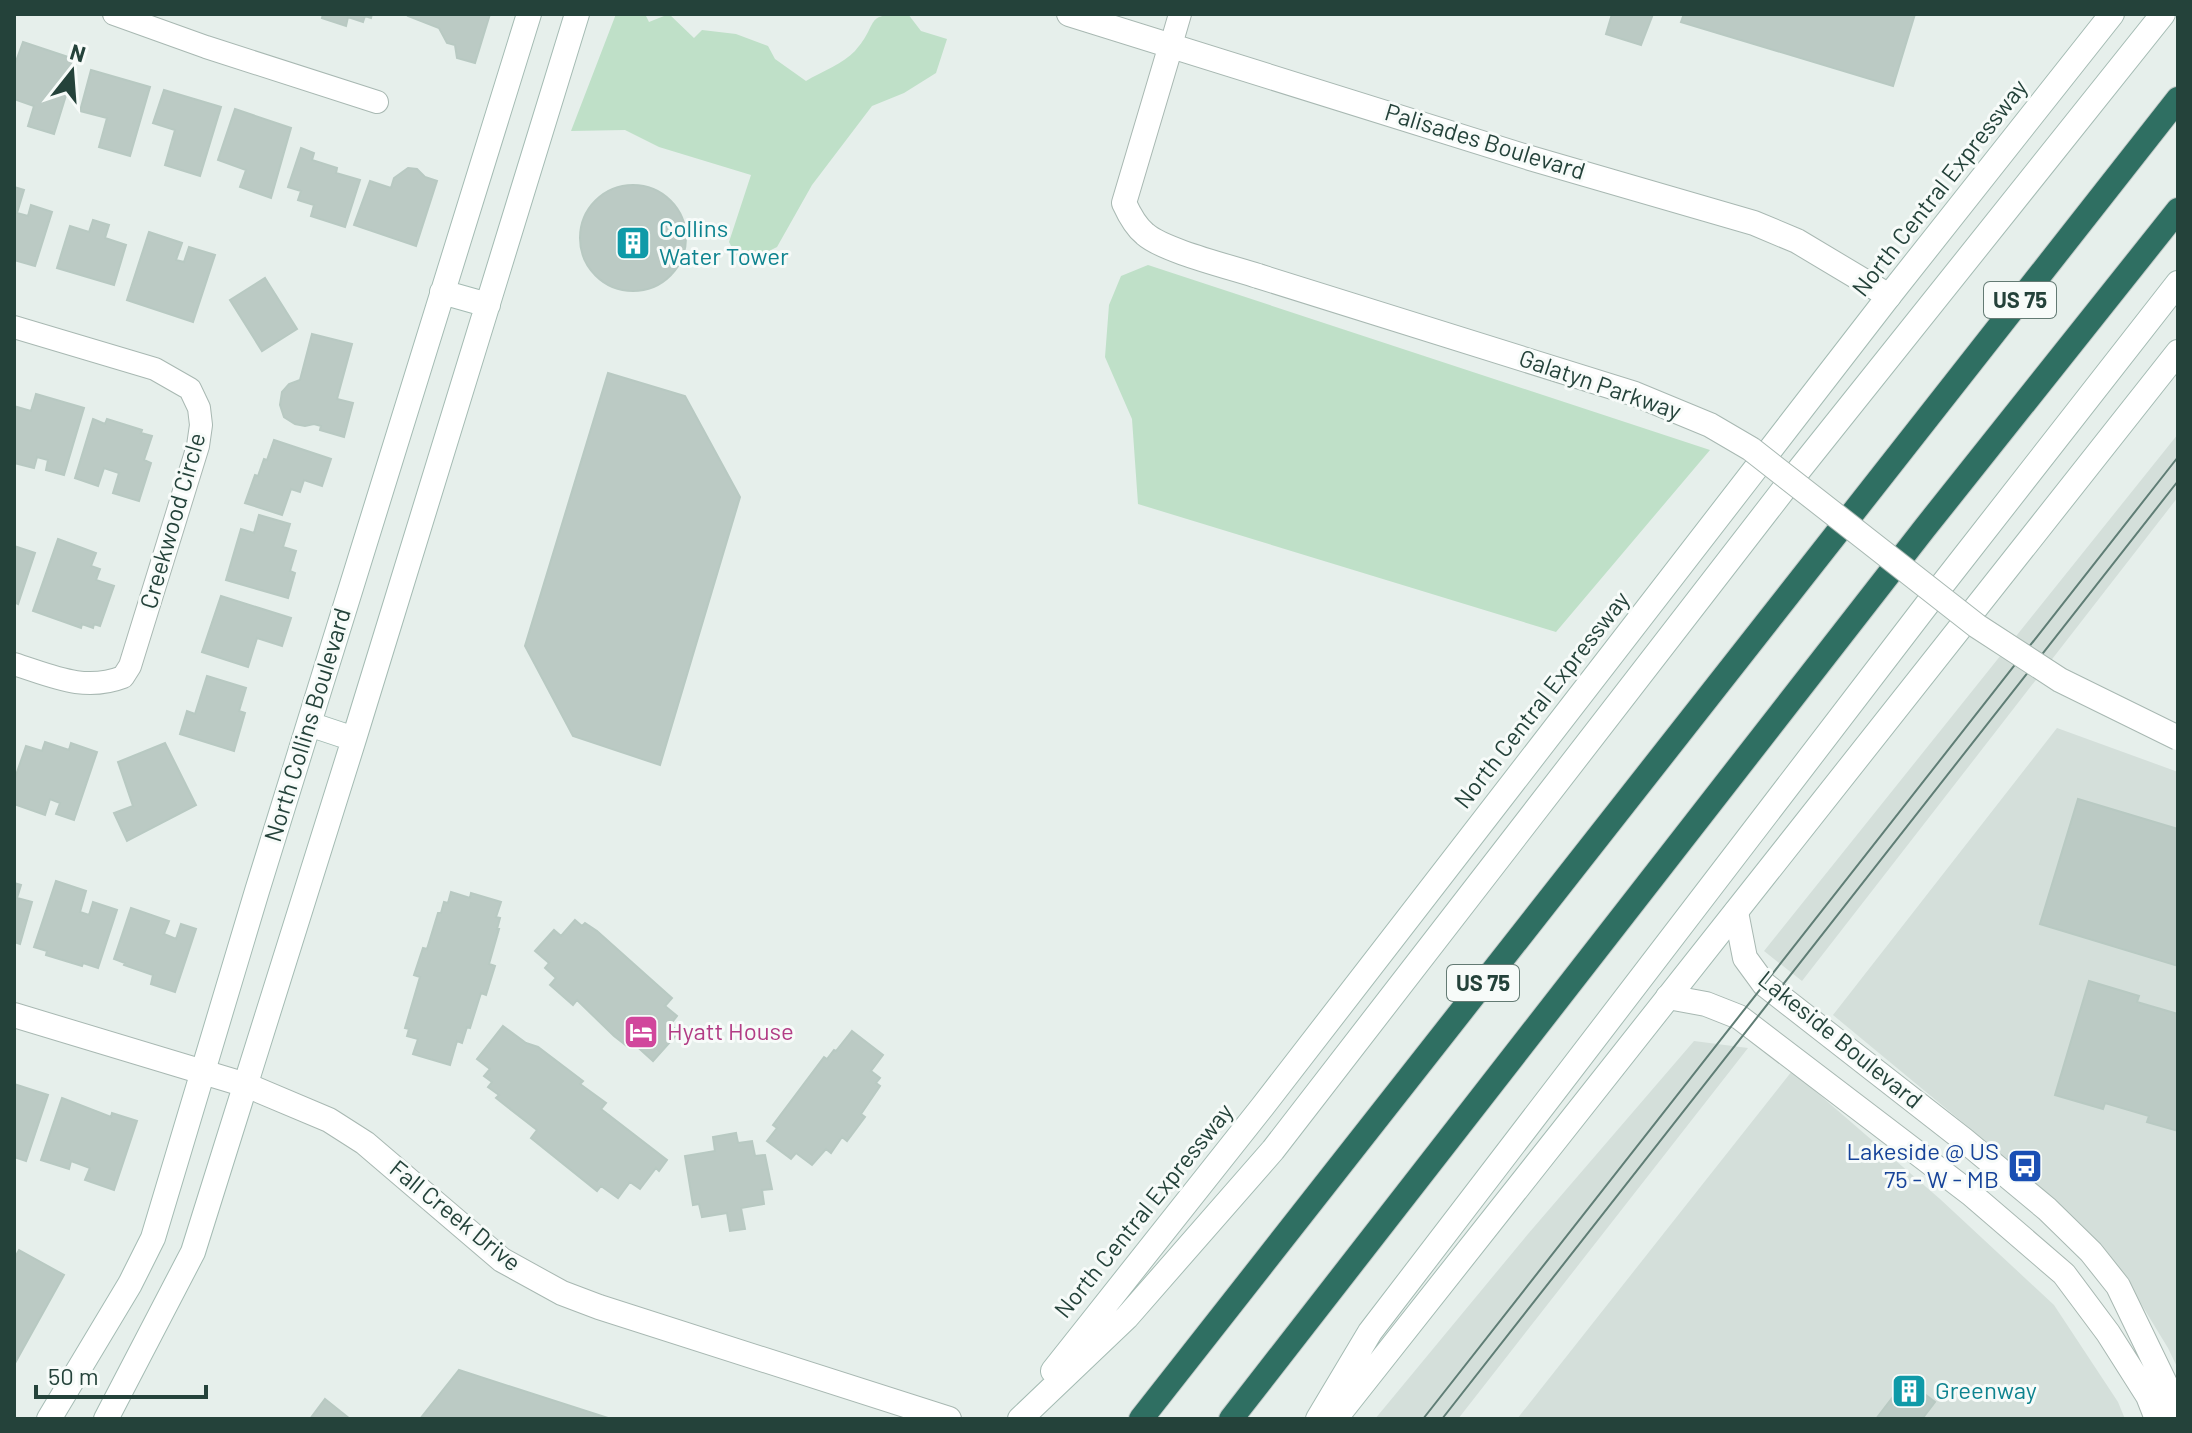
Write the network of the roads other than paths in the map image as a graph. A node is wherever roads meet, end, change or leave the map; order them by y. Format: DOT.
graph roads {
  1 [pos="114,14"];
  2 [pos="529,14"];
  3 [pos="577,14"];
  4 [pos="1069,14"];
  5 [pos="1180,14"];
  6 [pos="2112,14"];
  7 [pos="2163,14"];
  8 [pos="1171,45"];
  9 [pos="2178,99"];
  10 [pos="377,102"];
  11 [pos="2178,210"];
  12 [pos="2178,283"];
  13 [pos="442,292"];
  14 [pos="1889,296"];
  15 [pos="488,305"];
  16 [pos="14,327"];
  17 [pos="2178,352"];
  18 [pos="1791,480"];
  19 [pos="1935,594"];
  20 [pos="14,664"];
  21 [pos="309,724"];
  22 [pos="2178,738"];
  23 [pos="354,739"];
  24 [pos="1736,912"];
  25 [pos="1668,997"];
  26 [pos="14,1015"];
  27 [pos="204,1072"];
  28 [pos="246,1085"];
  29 [pos="2178,1410"];
  30 [pos="59,1415"];
  31 [pos="106,1419"];
  32 [pos="949,1419"];
  33 [pos="1018,1419"];
  34 [pos="1141,1419"];
  35 [pos="1231,1419"];
  36 [pos="1318,1419"];
  37 [pos="1335,1419"];
  38 [pos="2157,1419"];
  1 -- 10 [label="street"];
  2 -- 13 [label="main road, North Collins Boulevard"];
  3 -- 15 [label="main road, North Collins Boulevard"];
  4 -- 8 [label="main road, Palisades Boulevard"];
  5 -- 8 [label="street"];
  6 -- 14 [label="main road, North Central Expressway"];
  7 -- 18 [label="main road"];
  8 -- 14 [label="main road, Palisades Boulevard"];
  8 -- 18 [label="main road, Galatyn Parkway, bridge"];
  9 -- 34 [label="highway, US 75"];
  11 -- 35 [label="highway, US 75"];
  12 -- 19 [label="main road"];
  13 -- 15 [label="main road"];
  13 -- 21 [label="main road, North Collins Boulevard"];
  14 -- 33 [label="main road, North Central Expressway"];
  15 -- 23 [label="main road, North Collins Boulevard"];
  16 -- 20 [label="street, Creekwood Circle"];
  17 -- 24 [label="main road"];
  18 -- 19 [label="main road, Galatyn Parkway, bridge"];
  18 -- 33 [label="main road"];
  19 -- 22 [label="main road, Galatyn Parkway, bridge"];
  19 -- 36 [label="main road"];
  21 -- 23 [label="main road"];
  21 -- 27 [label="main road, North Collins Boulevard"];
  23 -- 28 [label="main road, North Collins Boulevard"];
  24 -- 25 [label="main road"];
  24 -- 29 [label="main road, Lakeside Boulevard"];
  25 -- 37 [label="main road"];
  25 -- 38 [label="main road, Lakeside Boulevard"];
  26 -- 27 [label="main road, Fall Creek Drive"];
  27 -- 28 [label="main road, Fall Creek Drive"];
  27 -- 30 [label="main road, North Collins Boulevard"];
  28 -- 31 [label="main road, North Collins Boulevard"];
  28 -- 32 [label="main road, Fall Creek Drive"];
}
